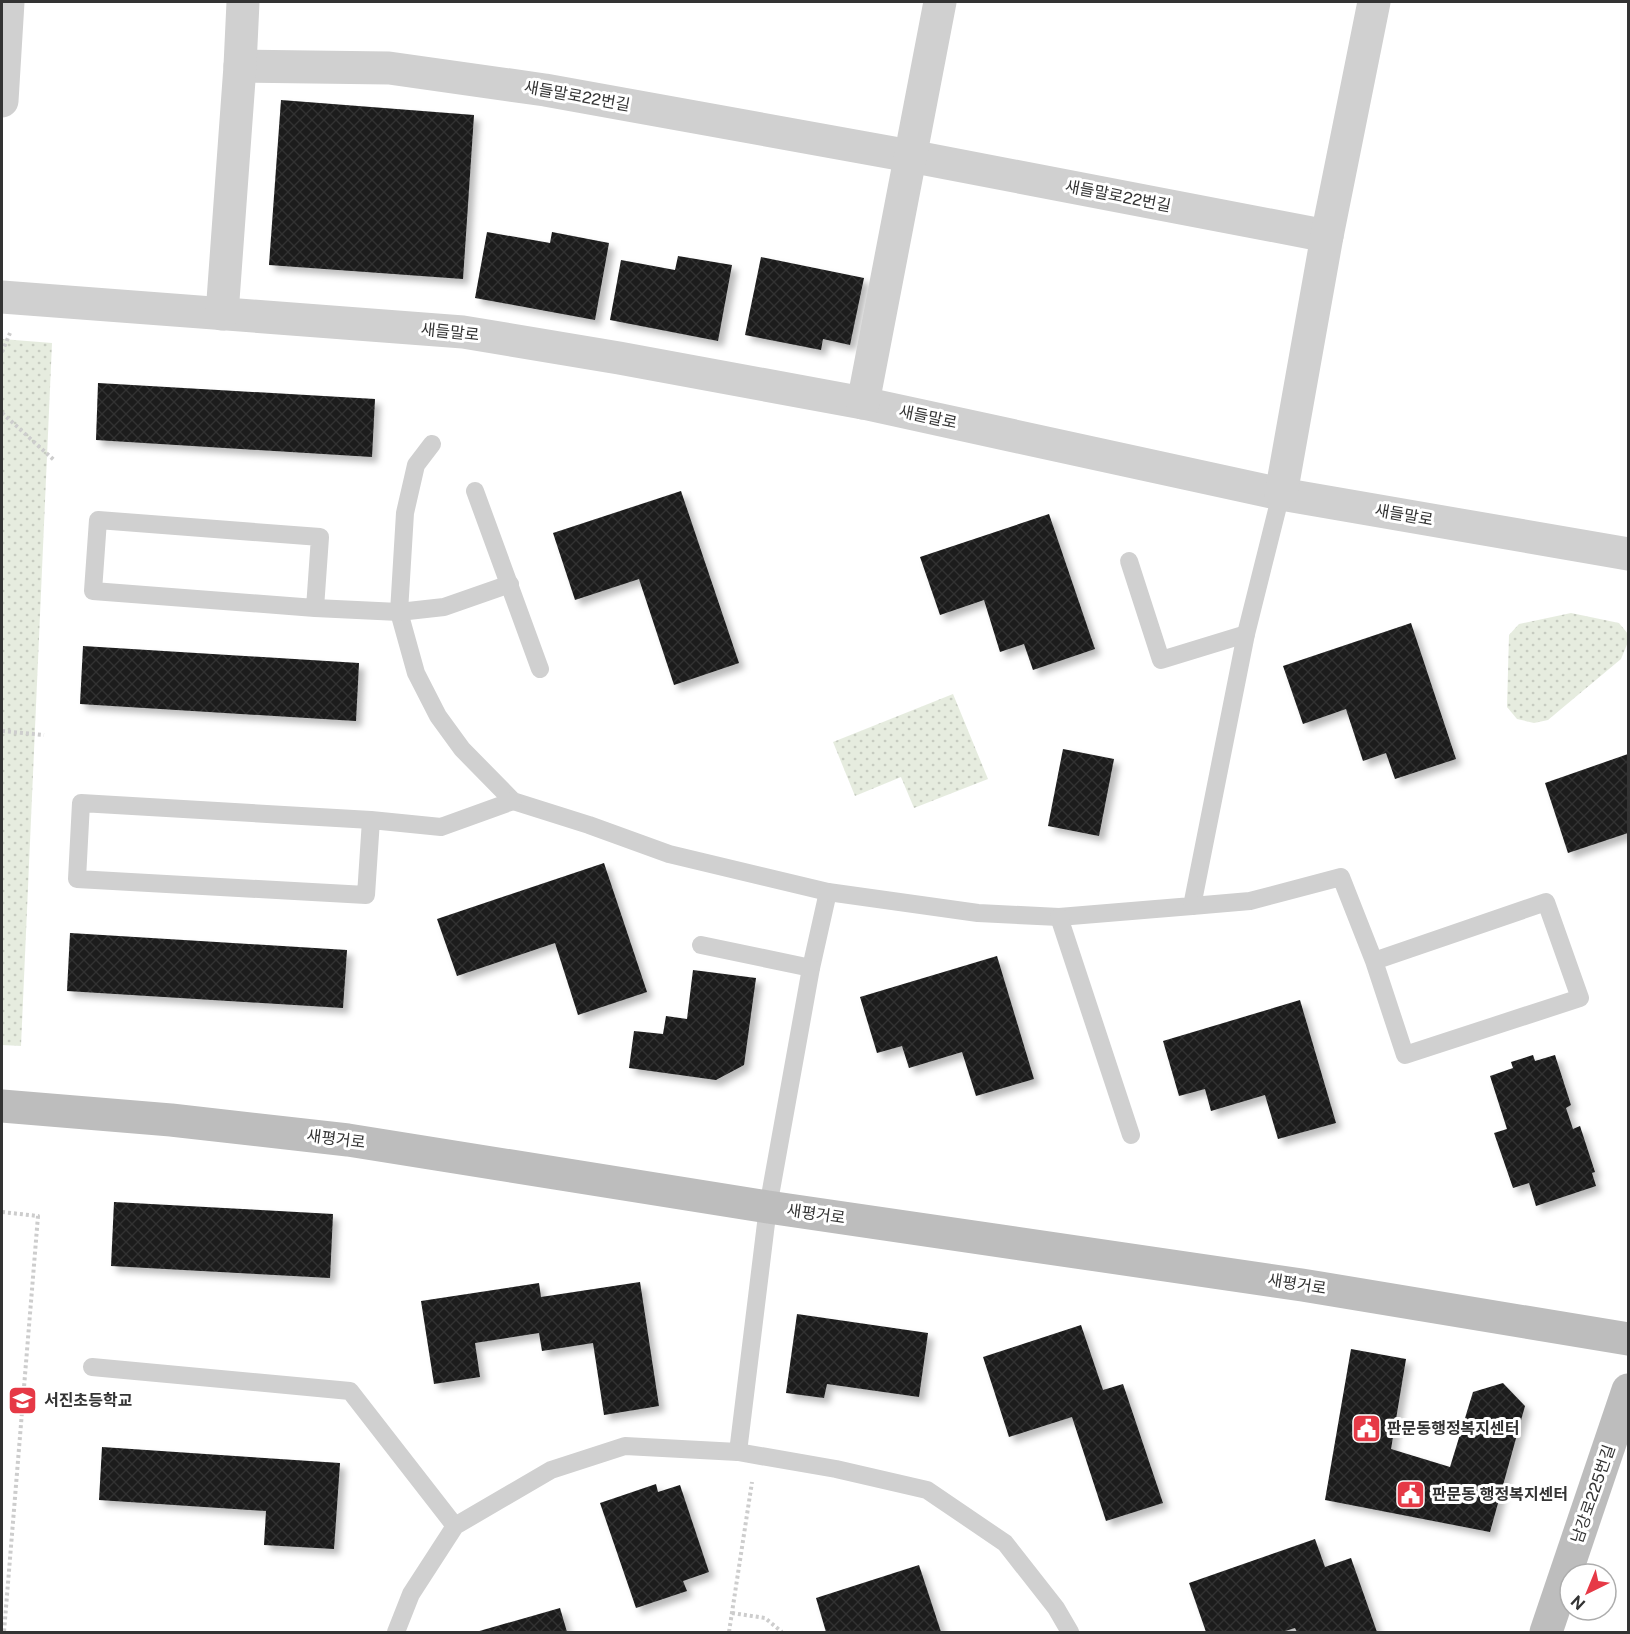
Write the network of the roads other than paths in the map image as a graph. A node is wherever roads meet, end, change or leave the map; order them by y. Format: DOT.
graph roads {
  1 [pos="8,2"];
  2 [pos="243,2"];
  3 [pos="940,2"];
  4 [pos="1374,2"];
  5 [pos="240,66"];
  6 [pos="2,101"];
  7 [pos="910,156"];
  8 [pos="1327,236"];
  9 [pos="7,311"];
  10 [pos="222,314"];
  11 [pos="863,403"];
  12 [pos="432,444"];
  13 [pos="475,491"];
  14 [pos="1281,494"];
  15 [pos="1629,554"];
  16 [pos="1129,561"];
  17 [pos="510,584"];
  18 [pos="315,608"];
  19 [pos="399,612"];
  20 [pos="1246,634"];
  21 [pos="540,669"];
  22 [pos="513,801"];
  23 [pos="372,820"];
  24 [pos="828,892"];
  25 [pos="1192,906"];
  26 [pos="1059,917"];
  27 [pos="701,945"];
  28 [pos="1374,962"];
  29 [pos="811,968"];
  30 [pos="2,1106"];
  31 [pos="1131,1135"];
  32 [pos="768,1207"];
  33 [pos="1629,1339"];
  34 [pos="92,1367"];
  35 [pos="1629,1390"];
  36 [pos="747,1454"];
  37 [pos="455,1526"];
  38 [pos="396,1632"];
  39 [pos="1070,1632"];
  40 [pos="1546,1632"];
  1 -- 6 [label="street"];
  2 -- 5 [label="street"];
  3 -- 7 [label="street"];
  4 -- 8 [label="street"];
  5 -- 7 [label="street, 새들말로22번길"];
  5 -- 10 [label="street"];
  7 -- 8 [label="street, 새들말로22번길"];
  7 -- 11 [label="street"];
  8 -- 14 [label="street"];
  9 -- 10 [label="street, 새들말로"];
  10 -- 11 [label="street, 새들말로"];
  11 -- 14 [label="street, 새들말로"];
  12 -- 19 [label="lane"];
  13 -- 17 [label="lane"];
  14 -- 15 [label="street, 새들말로"];
  14 -- 20 [label="lane"];
  16 -- 20 [label="lane"];
  17 -- 19 [label="lane"];
  17 -- 21 [label="lane"];
  18 -- 18 [label="lane"];
  18 -- 19 [label="lane"];
  19 -- 22 [label="lane"];
  20 -- 25 [label="lane"];
  22 -- 23 [label="lane"];
  22 -- 24 [label="lane"];
  23 -- 23 [label="lane"];
  24 -- 26 [label="lane"];
  24 -- 29 [label="lane"];
  25 -- 26 [label="lane"];
  25 -- 28 [label="lane"];
  26 -- 31 [label="lane"];
  27 -- 29 [label="lane"];
  28 -- 28 [label="lane"];
  29 -- 32 [label="lane"];
  30 -- 32 [label="street, 새평거로"];
  32 -- 33 [label="street, 새평거로"];
  32 -- 36 [label="lane"];
  34 -- 37 [label="lane"];
  35 -- 40 [label="street, 남강로225번길"];
  36 -- 37 [label="lane"];
  36 -- 39 [label="lane"];
  37 -- 38 [label="lane"];
}
